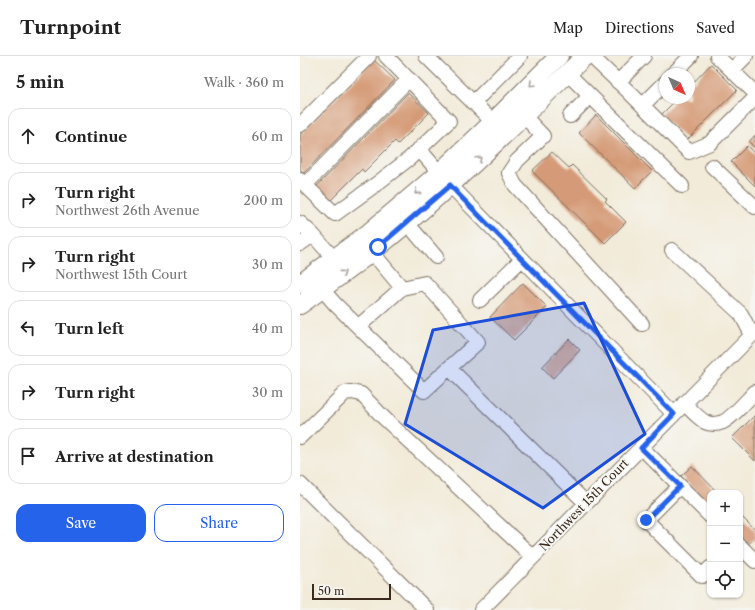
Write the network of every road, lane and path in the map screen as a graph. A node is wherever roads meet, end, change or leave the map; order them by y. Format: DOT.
graph roads {
  1 [pos="369,56"];
  2 [pos="386,56"];
  3 [pos="426,56"];
  4 [pos="520,56"];
  5 [pos="585,56"];
  6 [pos="591,56"];
  7 [pos="644,56"];
  8 [pos="691,56"];
  9 [pos="718,56"];
  10 [pos="746,56"];
  11 [pos="556,57"];
  12 [pos="680,68"];
  13 [pos="732,70"];
  14 [pos="567,73"];
  15 [pos="409,79"];
  16 [pos="618,82"];
  17 [pos="659,89"];
  18 [pos="755,93"];
  19 [pos="590,96"];
  20 [pos="755,98"];
  21 [pos="473,103"];
  22 [pos="643,105"];
  23 [pos="524,116"];
  24 [pos="570,116"];
  25 [pos="493,122"];
  26 [pos="300,125"];
  27 [pos="419,149"];
  28 [pos="712,166"];
  29 [pos="445,179"];
  30 [pos="302,182"];
  31 [pos="682,186"];
  32 [pos="755,207"];
  33 [pos="300,223"];
  34 [pos="407,223"];
  35 [pos="313,235"];
  36 [pos="300,244"];
  37 [pos="672,250"];
  38 [pos="372,252"];
  39 [pos="436,256"];
  40 [pos="333,259"];
  41 [pos="522,259"];
  42 [pos="300,284"];
  43 [pos="402,288"];
  44 [pos="322,289"];
  45 [pos="480,300"];
  46 [pos="300,305"];
  47 [pos="642,324"];
  48 [pos="359,326"];
  49 [pos="753,334"];
  50 [pos="449,368"];
  51 [pos="755,392"];
  52 [pos="684,403"];
  53 [pos="674,414"];
  54 [pos="300,437"];
  55 [pos="641,448"];
  56 [pos="300,484"];
  57 [pos="680,486"];
  58 [pos="586,503"];
  59 [pos="707,513"];
  60 [pos="743,549"];
  61 [pos="533,557"];
  62 [pos="755,561"];
  63 [pos="707,571"];
  64 [pos="427,610"];
  65 [pos="481,610"];
  1 -- 26 [label="street"];
  2 -- 15 [label="street"];
  3 -- 21 [label="street"];
  4 -- 21 [label="street"];
  5 -- 14 [label="main road"];
  6 -- 16 [label="street"];
  7 -- 16 [label="street"];
  8 -- 12 [label="street"];
  9 -- 13 [label="street"];
  10 -- 13 [label="street"];
  11 -- 25 [label="main road, one-way"];
  13 -- 18 [label="street"];
  14 -- 19 [label="street"];
  14 -- 23 [label="main road"];
  15 -- 27 [label="street"];
  15 -- 30 [label="street"];
  16 -- 22 [label="street"];
  17 -- 22 [label="street"];
  19 -- 24 [label="street"];
  19 -- 31 [label="street"];
  20 -- 22 [label="street"];
  21 -- 25 [label="street"];
  29 -- 23 [label="main road, one-way"];
  23 -- 47 [label="street"];
  25 -- 29 [label="main road"];
  27 -- 29 [label="street"];
  27 -- 30 [label="street"];
  28 -- 32 [label="street"];
  29 -- 34 [label="main road"];
  29 -- 40 [label="main road, one-way"];
  29 -- 41 [label="street"];
  33 -- 35 [label="street"];
  34 -- 38 [label="main road"];
  34 -- 39 [label="street"];
  35 -- 36 [label="street"];
  35 -- 40 [label="street"];
  37 -- 49 [label="street"];
  38 -- 43 [label="street"];
  44 -- 38 [label="main road, one-way"];
  40 -- 42 [label="main road"];
  41 -- 45 [label="street"];
  41 -- 53 [label="street"];
  43 -- 48 [label="street"];
  43 -- 50 [label="street"];
  44 -- 46 [label="main road"];
  44 -- 48 [label="street"];
  48 -- 50 [label="street"];
  49 -- 52 [label="street, Northwest 15th Court"];
  50 -- 58 [label="street"];
  51 -- 52 [label="street"];
  52 -- 53 [label="street, Northwest 15th Court"];
  53 -- 55 [label="street, Northwest 15th Court"];
  54 -- 61 [label="street"];
  55 -- 57 [label="street"];
  55 -- 58 [label="street, Northwest 15th Court"];
  56 -- 64 [label="street"];
  57 -- 59 [label="street"];
  57 -- 63 [label="street"];
  58 -- 61 [label="street, Northwest 15th Court"];
  60 -- 62 [label="street"];
  61 -- 65 [label="street, Northwest 15th Court"];
}
